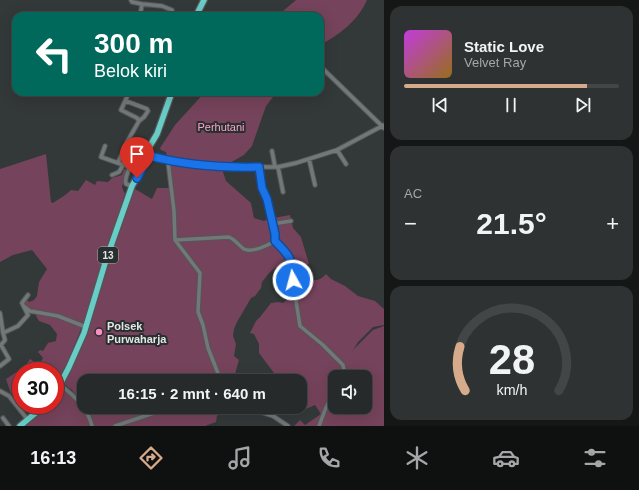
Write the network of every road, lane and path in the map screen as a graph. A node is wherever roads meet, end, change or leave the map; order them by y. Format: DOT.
graph roads {
  1 [pos="131,0"];
  2 [pos="204,0"];
  3 [pos="142,4"];
  4 [pos="172,10"];
  5 [pos="141,12"];
  6 [pos="198,12"];
  7 [pos="324,70"];
  8 [pos="127,96"];
  9 [pos="171,96"];
  10 [pos="126,101"];
  11 [pos="139,121"];
  12 [pos="383,127"];
  13 [pos="105,146"];
  14 [pos="148,149"];
  15 [pos="337,150"];
  16 [pos="272,151"];
  17 [pos="146,155"];
  18 [pos="309,159"];
  19 [pos="168,161"];
  20 [pos="118,163"];
  21 [pos="346,164"];
  22 [pos="124,165"];
  23 [pos="259,167"];
  24 [pos="276,167"];
  25 [pos="112,175"];
  26 [pos="132,186"];
  27 [pos="315,186"];
  28 [pos="282,192"];
  29 [pos="291,221"];
  30 [pos="272,224"];
  31 [pos="175,240"];
  32 [pos="275,241"];
  33 [pos="28,295"];
  34 [pos="22,303"];
  35 [pos="0,313"];
  36 [pos="86,327"];
  37 [pos="4,333"];
  38 [pos="0,366"];
  39 [pos="344,370"];
  40 [pos="218,374"];
  41 [pos="64,376"];
  42 [pos="64,388"];
  43 [pos="0,391"];
  44 [pos="328,404"];
  45 [pos="35,414"];
  46 [pos="150,414"];
  47 [pos="268,414"];
  48 [pos="144,416"];
  49 [pos="3,418"];
  50 [pos="28,420"];
  51 [pos="9,426"];
  52 [pos="20,426"];
  53 [pos="92,426"];
  54 [pos="114,426"];
  55 [pos="288,426"];
  56 [pos="319,426"];
  1 -- 3 [label="street"];
  2 -- 6 [label="highway"];
  3 -- 4 [label="street"];
  3 -- 5 [label="street"];
  7 -- 12 [label="street"];
  8 -- 10 [label="street"];
  9 -- 14 [label="highway, 13"];
  10 -- 11 [label="street"];
  10 -- 11 [label="street"];
  11 -- 20 [label="street"];
  12 -- 15 [label="street"];
  13 -- 20 [label="street"];
  14 -- 17 [label="highway, 13"];
  14 -- 22 [label="street"];
  15 -- 18 [label="street"];
  15 -- 21 [label="street"];
  16 -- 24 [label="street"];
  17 -- 19 [label="street"];
  17 -- 26 [label="highway, 13"];
  18 -- 24 [label="street"];
  18 -- 27 [label="street"];
  19 -- 23 [label="street"];
  19 -- 31 [label="street"];
  20 -- 22 [label="street"];
  22 -- 25 [label="street"];
  22 -- 26 [label="street"];
  23 -- 24 [label="street"];
  23 -- 30 [label="street"];
  24 -- 28 [label="street"];
  26 -- 36 [label="highway, 13"];
  29 -- 30 [label="street"];
  30 -- 32 [label="street"];
  31 -- 32 [label="street"];
  31 -- 40 [label="street"];
  32 -- 39 [label="street"];
  33 -- 34 [label="street"];
  34 -- 36 [label="street"];
  34 -- 37 [label="street"];
  35 -- 37 [label="street"];
  36 -- 41 [label="highway, 13"];
  37 -- 38 [label="street"];
  42 -- 53 [label="street"];
  43 -- 50 [label="street"];
  44 -- 56 [label="street"];
  45 -- 50 [label="highway"];
  46 -- 48 [label="street"];
  47 -- 55 [label="street"];
  48 -- 54 [label="street"];
  49 -- 51 [label="street"];
  50 -- 52 [label="highway"];
}
